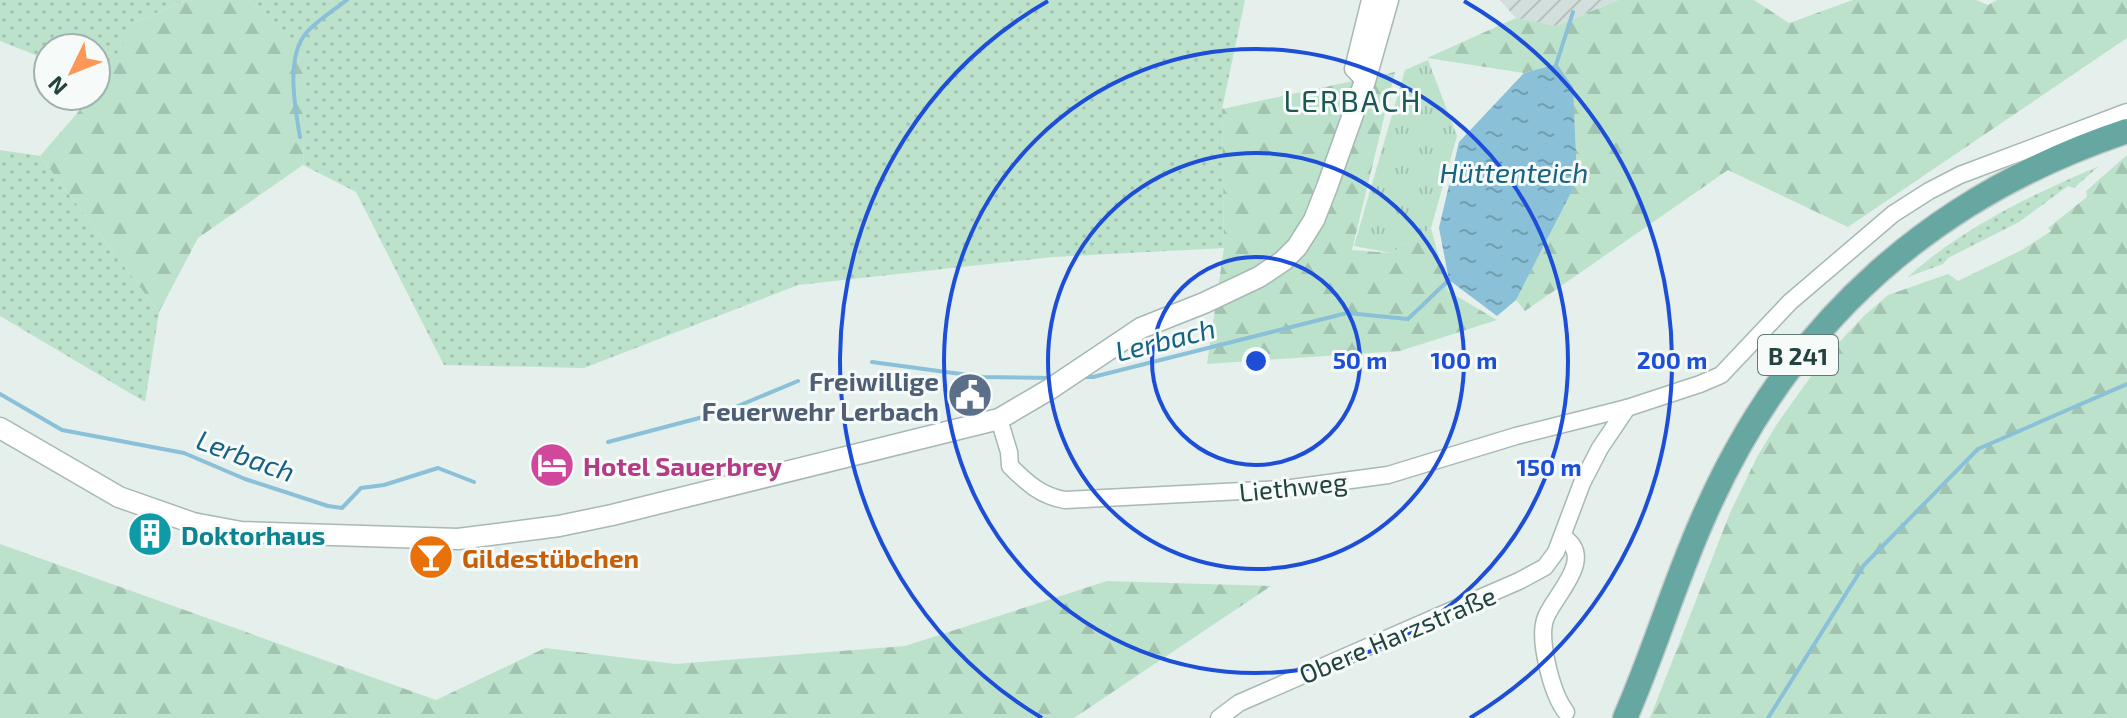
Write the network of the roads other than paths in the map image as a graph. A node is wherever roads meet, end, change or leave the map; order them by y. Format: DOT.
graph roads {
  1 [pos="1370,0"];
  2 [pos="1388,0"];
  3 [pos="1365,81"];
  4 [pos="2127,112"];
  5 [pos="2127,131"];
  6 [pos="2127,147"];
  7 [pos="1627,408"];
  8 [pos="999,419"];
  9 [pos="0,428"];
  10 [pos="1563,537"];
  11 [pos="1566,712"];
  12 [pos="1219,718"];
  13 [pos="1625,718"];
  14 [pos="1642,718"];
  1 -- 3 [label="street"];
  2 -- 3 [label="street"];
  3 -- 8 [label="street"];
  4 -- 7 [label="street"];
  5 -- 13 [label="main road, B 241"];
  6 -- 14 [label="main road, B 241"];
  7 -- 8 [label="street, Liethweg"];
  7 -- 10 [label="street, Obere Harzstraße"];
  8 -- 9 [label="street"];
  10 -- 11 [label="street"];
  10 -- 12 [label="street, Obere Harzstraße"];
}
